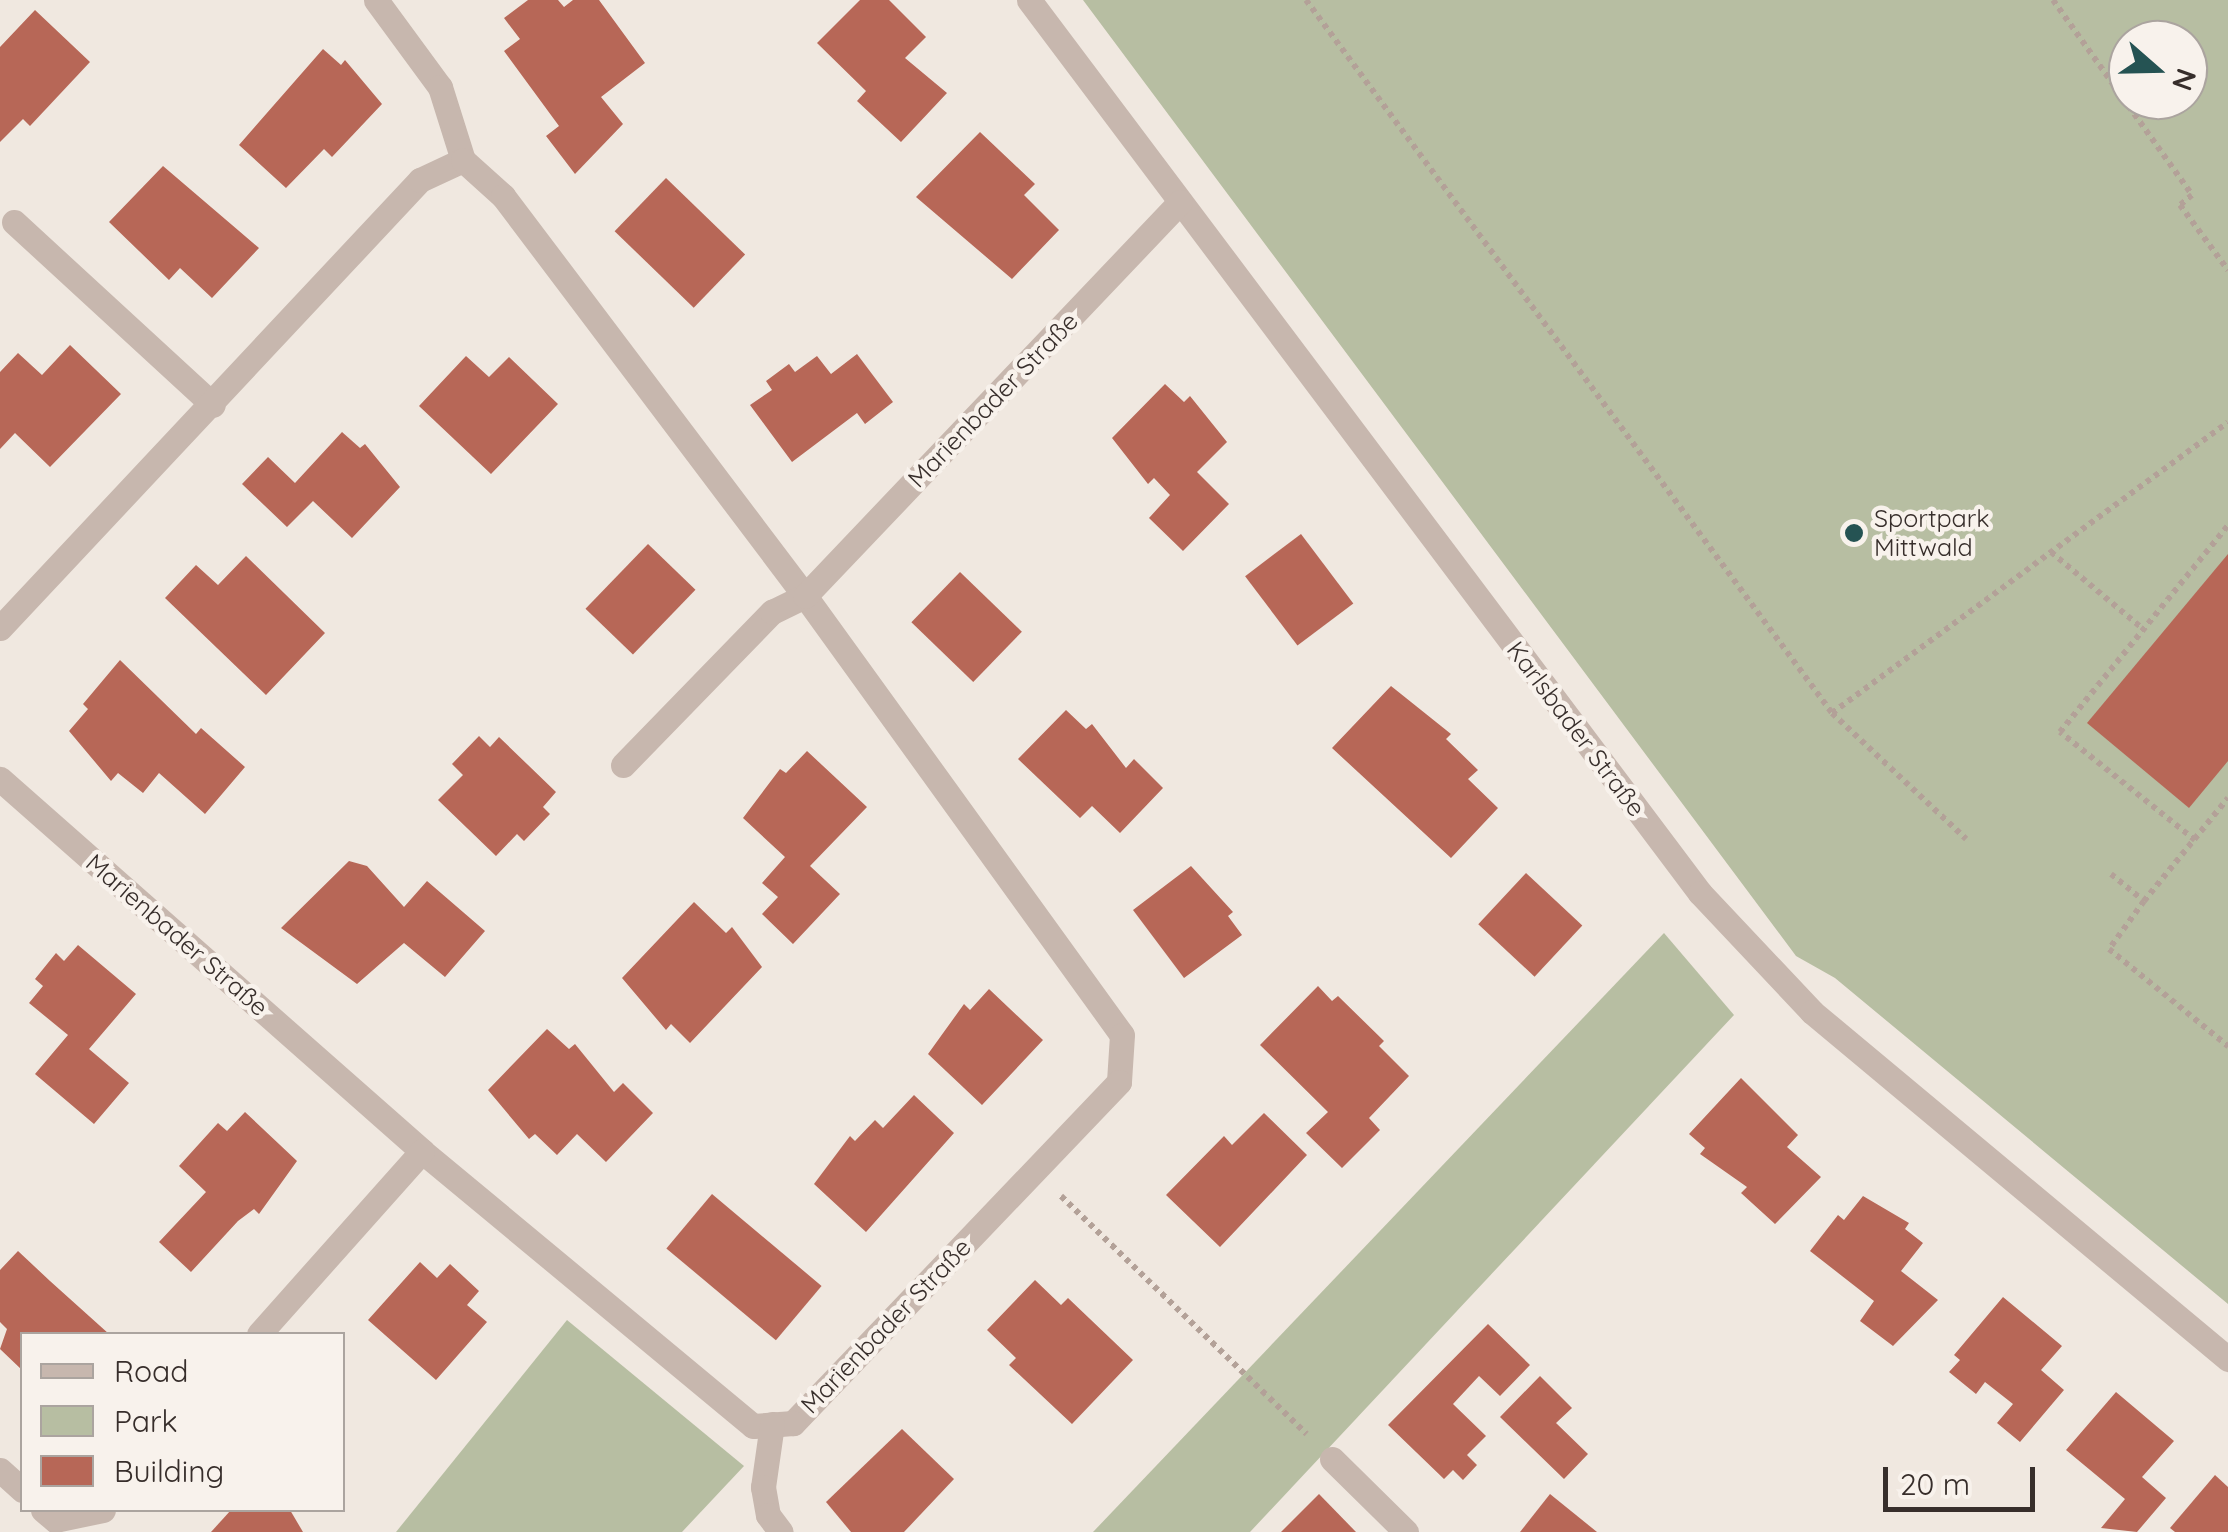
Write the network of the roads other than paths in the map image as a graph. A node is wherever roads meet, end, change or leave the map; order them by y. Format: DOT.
graph roads {
  1 [pos="376,0"];
  2 [pos="1028,0"];
  3 [pos="463,160"];
  4 [pos="1180,202"];
  5 [pos="14,222"];
  6 [pos="212,405"];
  7 [pos="805,596"];
  8 [pos="0,628"];
  9 [pos="624,764"];
  10 [pos="0,780"];
  11 [pos="422,1151"];
  12 [pos="260,1332"];
  13 [pos="2228,1359"];
  14 [pos="772,1424"];
  15 [pos="1332,1458"];
  16 [pos="0,1470"];
  17 [pos="20,1488"];
  18 [pos="45,1512"];
  19 [pos="93,1512"];
  20 [pos="782,1532"];
  21 [pos="1406,1532"];
  1 -- 3 [label="street"];
  2 -- 4 [label="street, Karlsbader Straße"];
  3 -- 6 [label="street"];
  3 -- 7 [label="street, Marienbader Straße"];
  4 -- 7 [label="street, Marienbader Straße"];
  4 -- 13 [label="street, Karlsbader Straße"];
  5 -- 6 [label="street"];
  6 -- 8 [label="street"];
  7 -- 9 [label="street"];
  7 -- 14 [label="street, Marienbader Straße"];
  10 -- 11 [label="street, Marienbader Straße"];
  11 -- 12 [label="street"];
  11 -- 14 [label="street, Marienbader Straße"];
  14 -- 20 [label="street"];
  15 -- 21 [label="street"];
  16 -- 17 [label="street"];
  18 -- 19 [label="street"];
}
